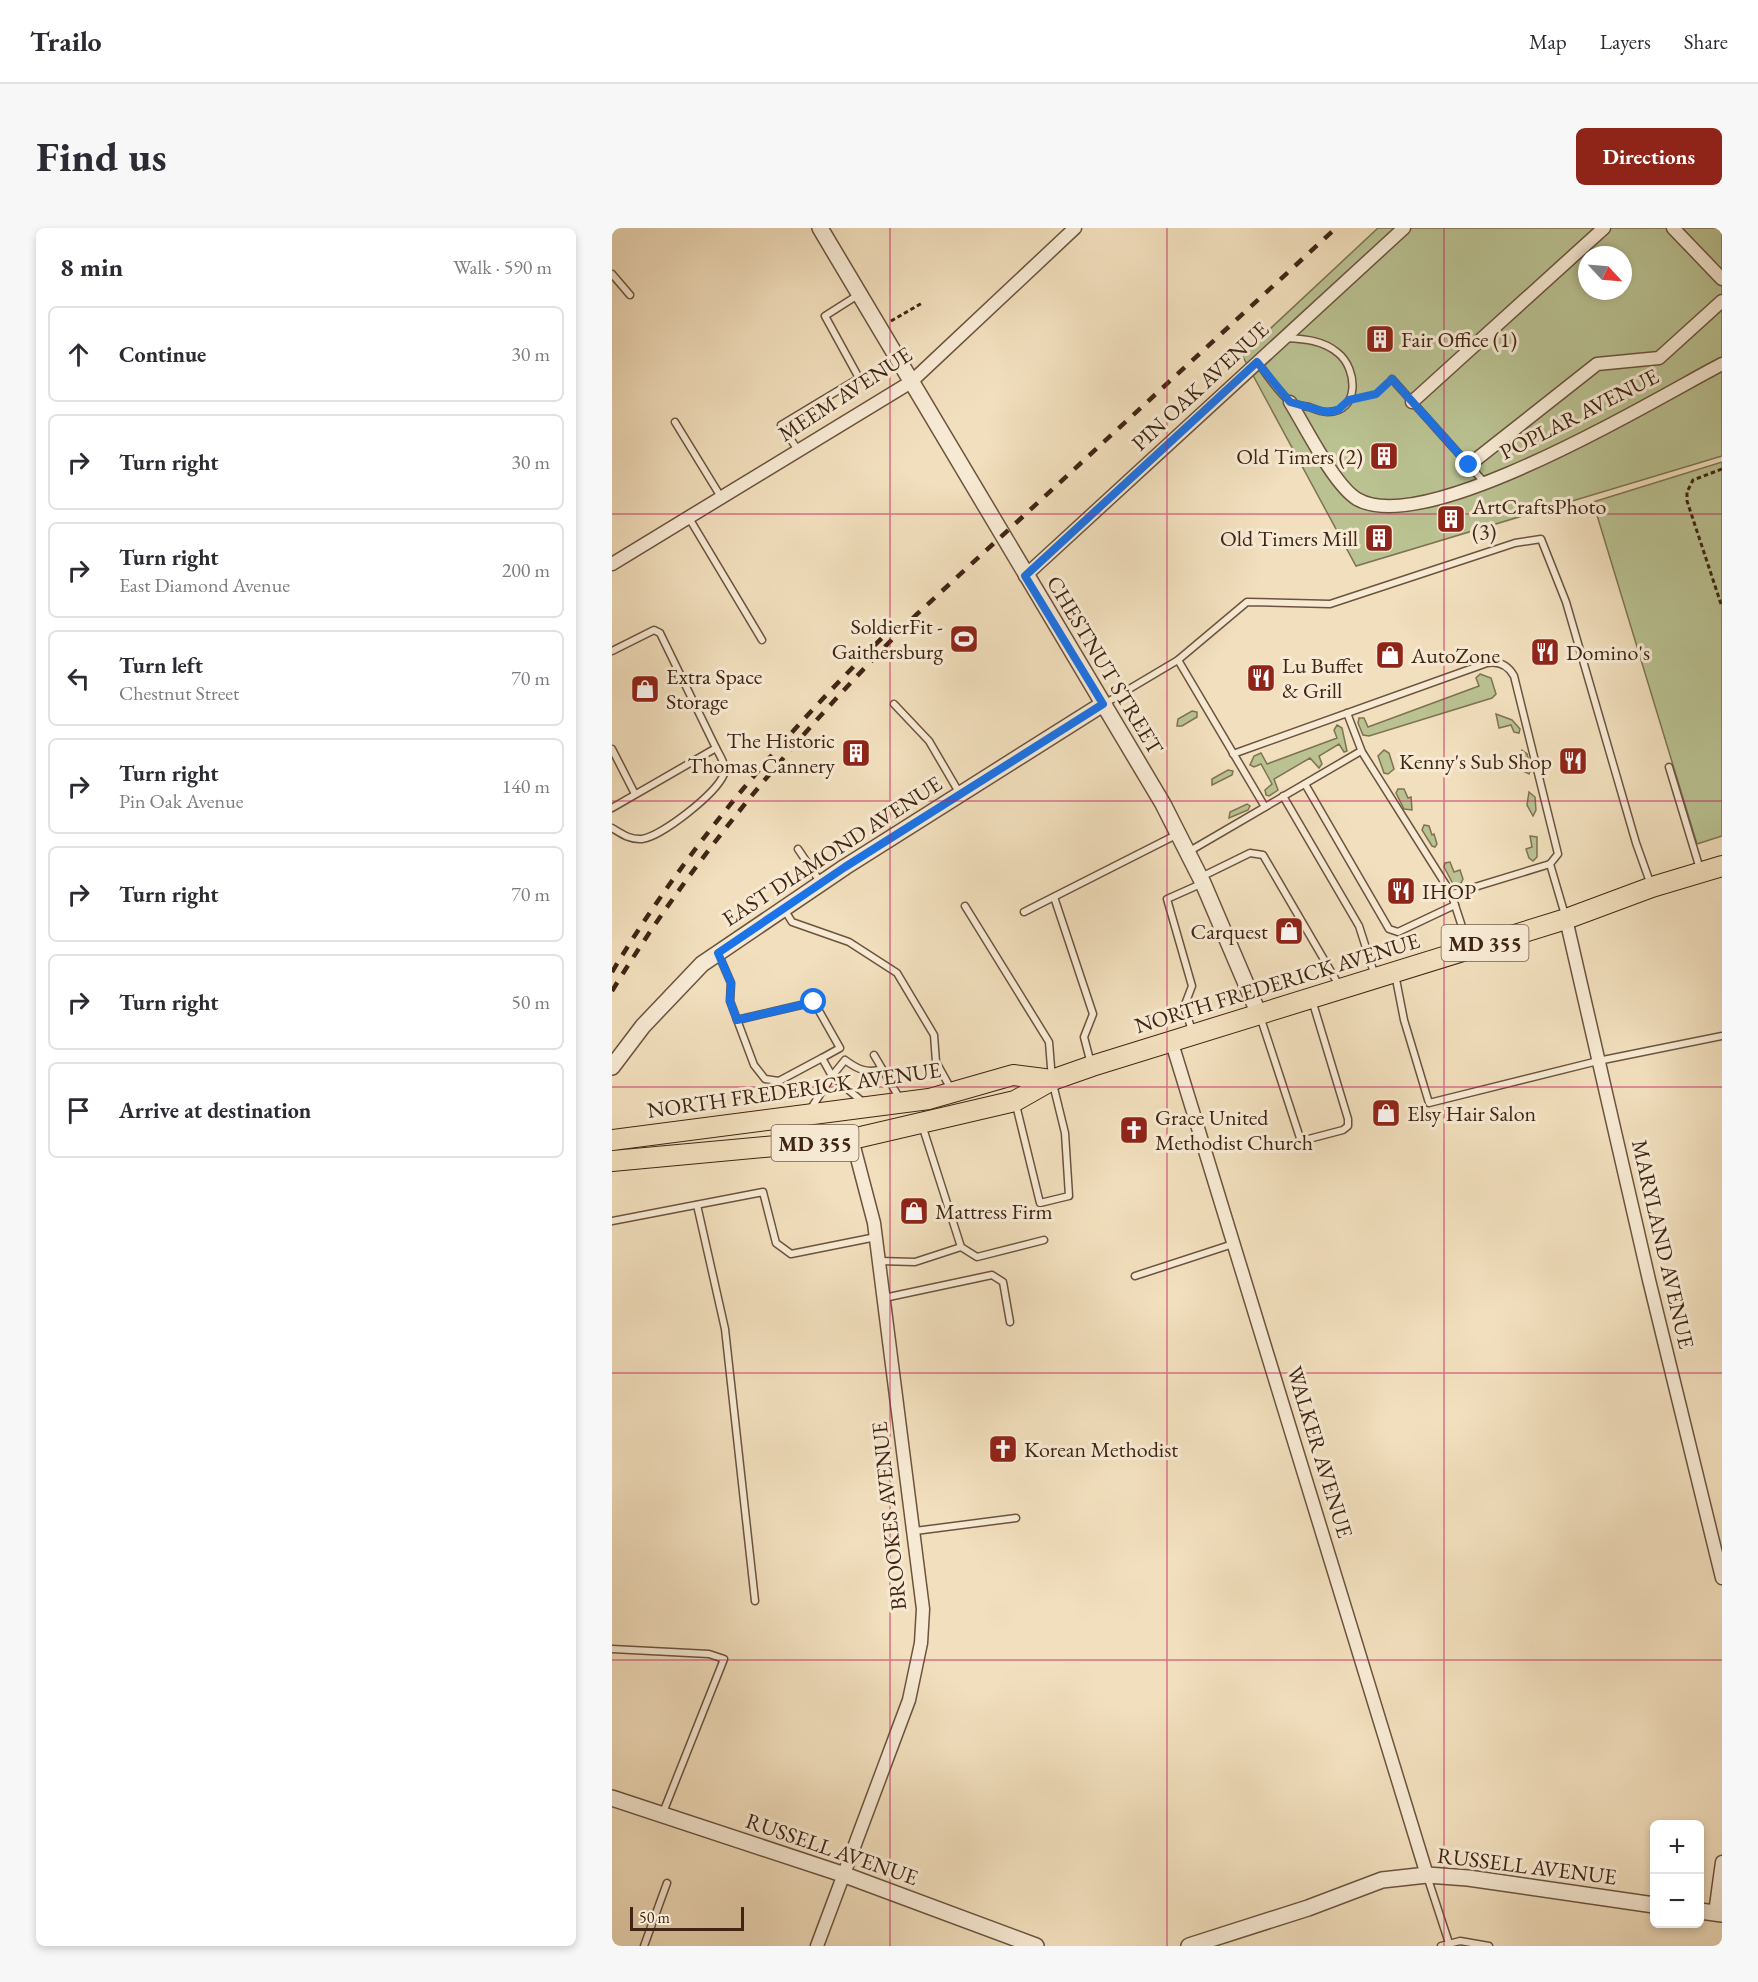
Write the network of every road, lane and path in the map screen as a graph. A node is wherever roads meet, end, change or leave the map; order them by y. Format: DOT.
graph roads {
  1 [pos="820,228"];
  2 [pos="1076,228"];
  3 [pos="1404,228"];
  4 [pos="1604,228"];
  5 [pos="1673,228"];
  6 [pos="612,274"];
  7 [pos="1721,277"];
  8 [pos="630,295"];
  9 [pos="859,295"];
  10 [pos="1722,301"];
  11 [pos="922,303"];
  12 [pos="879,328"];
  13 [pos="1284,338"];
  14 [pos="1257,362"];
  15 [pos="1722,364"];
  16 [pos="1392,379"];
  17 [pos="911,382"];
  18 [pos="1349,400"];
  19 [pos="1290,402"];
  20 [pos="1412,402"];
  21 [pos="675,422"];
  22 [pos="798,450"];
  23 [pos="1469,465"];
  24 [pos="1722,469"];
  25 [pos="1485,483"];
  26 [pos="721,497"];
  27 [pos="689,517"];
  28 [pos="612,564"];
  29 [pos="1025,576"];
  30 [pos="1722,607"];
  31 [pos="762,640"];
  32 [pos="612,651"];
  33 [pos="1178,660"];
  34 [pos="894,704"];
  35 [pos="1103,704"];
  36 [pos="1347,713"];
  37 [pos="716,748"];
  38 [pos="612,749"];
  39 [pos="1361,751"];
  40 [pos="1233,754"];
  41 [pos="1669,767"];
  42 [pos="1305,784"];
  43 [pos="635,794"];
  44 [pos="961,794"];
  45 [pos="1283,796"];
  46 [pos="1264,807"];
  47 [pos="612,808"];
  48 [pos="612,828"];
  49 [pos="1179,834"];
  50 [pos="798,849"];
  51 [pos="1188,852"];
  52 [pos="1550,864"];
  53 [pos="1722,866"];
  54 [pos="1701,872"];
  55 [pos="1202,880"];
  56 [pos="822,883"];
  57 [pos="1652,887"];
  58 [pos="1452,894"];
  59 [pos="1054,897"];
  60 [pos="1455,905"];
  61 [pos="964,906"];
  62 [pos="784,909"];
  63 [pos="1024,912"];
  64 [pos="1566,919"];
  65 [pos="1469,948"];
  66 [pos="718,953"];
  67 [pos="1385,974"];
  68 [pos="1341,987"];
  69 [pos="1311,996"];
  70 [pos="1258,1012"];
  71 [pos="737,1020"];
  72 [pos="1193,1033"];
  73 [pos="1722,1036"];
  74 [pos="1171,1040"];
  75 [pos="873,1055"];
  76 [pos="822,1058"];
  77 [pos="1598,1061"];
  78 [pos="1092,1066"];
  79 [pos="612,1067"];
  80 [pos="882,1069"];
  81 [pos="831,1076"];
  82 [pos="1052,1080"];
  83 [pos="953,1093"];
  84 [pos="1014,1101"];
  85 [pos="902,1102"];
  86 [pos="869,1107"];
  87 [pos="806,1116"];
  88 [pos="921,1121"];
  89 [pos="852,1139"];
  90 [pos="612,1140"];
  91 [pos="612,1161"];
  92 [pos="697,1205"];
  93 [pos="612,1221"];
  94 [pos="876,1237"];
  95 [pos="1044,1240"];
  96 [pos="1233,1244"];
  97 [pos="961,1246"];
  98 [pos="879,1261"];
  99 [pos="1135,1276"];
  100 [pos="884,1298"];
  101 [pos="1010,1322"];
  102 [pos="1016,1518"];
  103 [pos="915,1531"];
  104 [pos="1722,1578"];
  105 [pos="755,1601"];
  106 [pos="612,1649"];
  107 [pos="612,1798"];
  108 [pos="662,1815"];
  109 [pos="1722,1862"];
  110 [pos="845,1875"];
  111 [pos="1427,1875"];
  112 [pos="667,1883"];
  113 [pos="1650,1904"];
  114 [pos="1712,1913"];
  115 [pos="1449,1943"];
  116 [pos="644,1946"];
  117 [pos="817,1946"];
  118 [pos="1036,1946"];
  119 [pos="1189,1946"];
  120 [pos="1441,1946"];
  121 [pos="1489,1946"];
  1 -- 9 [label="street, CHESTNUT STREET"];
  2 -- 17 [label="street, MEEM AVENUE"];
  3 -- 13 [label="street, PIN OAK AVENUE"];
  4 -- 20 [label="street"];
  5 -- 7 [label="street"];
  6 -- 8 [label="lane"];
  9 -- 12 [label="street, CHESTNUT STREET"];
  9 -- 22 [label="lane"];
  10 -- 23 [label="street"];
  11 -- 12 [label="path"];
  12 -- 17 [label="street, CHESTNUT STREET"];
  13 -- 14 [label="street, PIN OAK AVENUE"];
  13 -- 18 [label="lane"];
  14 -- 19 [label="lane"];
  14 -- 29 [label="street, PIN OAK AVENUE"];
  15 -- 25 [label="street, POPLAR AVENUE"];
  16 -- 18 [label="path"];
  16 -- 20 [label="lane"];
  17 -- 22 [label="street, MEEM AVENUE"];
  17 -- 29 [label="street, CHESTNUT STREET"];
  18 -- 19 [label="lane"];
  19 -- 25 [label="street, POPLAR AVENUE"];
  20 -- 23 [label="lane"];
  21 -- 26 [label="lane"];
  22 -- 26 [label="street, MEEM AVENUE"];
  23 -- 25 [label="lane"];
  24 -- 30 [label="path"];
  26 -- 27 [label="street, MEEM AVENUE"];
  27 -- 28 [label="street, MEEM AVENUE"];
  27 -- 31 [label="lane"];
  29 -- 35 [label="street, CHESTNUT STREET"];
  32 -- 37 [label="lane"];
  33 -- 35 [label="lane"];
  33 -- 40 [label="lane"];
  33 -- 57 [label="lane"];
  34 -- 44 [label="lane"];
  35 -- 44 [label="street, EAST DIAMOND AVENUE"];
  35 -- 49 [label="street, CHESTNUT STREET"];
  36 -- 39 [label="lane"];
  36 -- 40 [label="lane"];
  36 -- 52 [label="lane"];
  37 -- 43 [label="lane"];
  37 -- 48 [label="lane"];
  38 -- 43 [label="lane"];
  39 -- 42 [label="lane"];
  39 -- 58 [label="lane"];
  40 -- 46 [label="lane"];
  41 -- 54 [label="lane"];
  42 -- 45 [label="lane"];
  42 -- 60 [label="lane"];
  43 -- 47 [label="lane"];
  44 -- 56 [label="street, EAST DIAMOND AVENUE"];
  45 -- 46 [label="lane"];
  45 -- 67 [label="lane"];
  46 -- 51 [label="lane"];
  49 -- 51 [label="street, CHESTNUT STREET"];
  49 -- 59 [label="lane"];
  50 -- 56 [label="lane"];
  51 -- 55 [label="street, CHESTNUT STREET"];
  52 -- 58 [label="lane"];
  52 -- 64 [label="lane"];
  53 -- 54 [label="main road, NORTH FREDERICK AVENUE / MD 355"];
  54 -- 57 [label="main road, NORTH FREDERICK AVENUE / MD 355"];
  55 -- 68 [label="lane"];
  55 -- 70 [label="street, CHESTNUT STREET"];
  55 -- 72 [label="lane"];
  56 -- 62 [label="street, EAST DIAMOND AVENUE"];
  57 -- 64 [label="main road, NORTH FREDERICK AVENUE / MD 355"];
  58 -- 60 [label="lane"];
  59 -- 63 [label="lane"];
  59 -- 78 [label="lane"];
  60 -- 65 [label="lane"];
  61 -- 82 [label="lane"];
  62 -- 66 [label="street, EAST DIAMOND AVENUE"];
  62 -- 83 [label="lane"];
  64 -- 65 [label="main road, NORTH FREDERICK AVENUE / MD 355"];
  64 -- 77 [label="street, MARYLAND AVENUE"];
  65 -- 67 [label="main road, NORTH FREDERICK AVENUE / MD 355"];
  66 -- 71 [label="lane"];
  66 -- 79 [label="street, EAST DIAMOND AVENUE"];
  67 -- 68 [label="main road, NORTH FREDERICK AVENUE / MD 355"];
  67 -- 77 [label="lane"];
  68 -- 69 [label="main road, NORTH FREDERICK AVENUE / MD 355"];
  69 -- 70 [label="main road, NORTH FREDERICK AVENUE / MD 355"];
  69 -- 70 [label="lane"];
  70 -- 72 [label="main road, NORTH FREDERICK AVENUE / MD 355"];
  71 -- 76 [label="lane"];
  71 -- 76 [label="lane"];
  72 -- 74 [label="main road, NORTH FREDERICK AVENUE / MD 355"];
  73 -- 77 [label="lane"];
  74 -- 78 [label="main road, NORTH FREDERICK AVENUE / MD 355"];
  74 -- 96 [label="street, WALKER AVENUE"];
  75 -- 80 [label="lane"];
  76 -- 81 [label="lane"];
  77 -- 104 [label="street, MARYLAND AVENUE"];
  78 -- 82 [label="main road, NORTH FREDERICK AVENUE / MD 355"];
  80 -- 81 [label="lane"];
  80 -- 85 [label="lane"];
  81 -- 86 [label="lane"];
  81 -- 87 [label="lane"];
  82 -- 83 [label="main road, NORTH FREDERICK AVENUE / MD 355"];
  82 -- 84 [label="main road, NORTH FREDERICK AVENUE / MD 355"];
  82 -- 84 [label="lane"];
  83 -- 85 [label="main road, NORTH FREDERICK AVENUE / MD 355"];
  84 -- 88 [label="main road, NORTH FREDERICK AVENUE / MD 355"];
  85 -- 86 [label="main road, NORTH FREDERICK AVENUE / MD 355"];
  86 -- 87 [label="main road, NORTH FREDERICK AVENUE / MD 355"];
  87 -- 90 [label="main road, NORTH FREDERICK AVENUE / MD 355"];
  88 -- 89 [label="main road, NORTH FREDERICK AVENUE / MD 355"];
  88 -- 97 [label="lane"];
  89 -- 91 [label="main road, NORTH FREDERICK AVENUE / MD 355"];
  89 -- 94 [label="street, BROOKES AVENUE"];
  92 -- 93 [label="lane"];
  92 -- 94 [label="lane"];
  92 -- 105 [label="lane"];
  94 -- 98 [label="street, BROOKES AVENUE"];
  95 -- 97 [label="lane"];
  96 -- 99 [label="lane"];
  96 -- 111 [label="street, WALKER AVENUE"];
  97 -- 98 [label="lane"];
  98 -- 100 [label="street, BROOKES AVENUE"];
  100 -- 101 [label="lane"];
  100 -- 103 [label="street, BROOKES AVENUE"];
  102 -- 103 [label="lane"];
  103 -- 110 [label="street, BROOKES AVENUE"];
  106 -- 108 [label="lane"];
  107 -- 108 [label="street, RUSSELL AVENUE"];
  108 -- 110 [label="street, RUSSELL AVENUE"];
  109 -- 114 [label="street"];
  110 -- 117 [label="street, BROOKES AVENUE"];
  110 -- 118 [label="street, RUSSELL AVENUE"];
  111 -- 113 [label="street, RUSSELL AVENUE"];
  111 -- 115 [label="lane"];
  111 -- 119 [label="street, RUSSELL AVENUE"];
  112 -- 116 [label="lane"];
  115 -- 120 [label="lane"];
  115 -- 121 [label="lane"];
}
